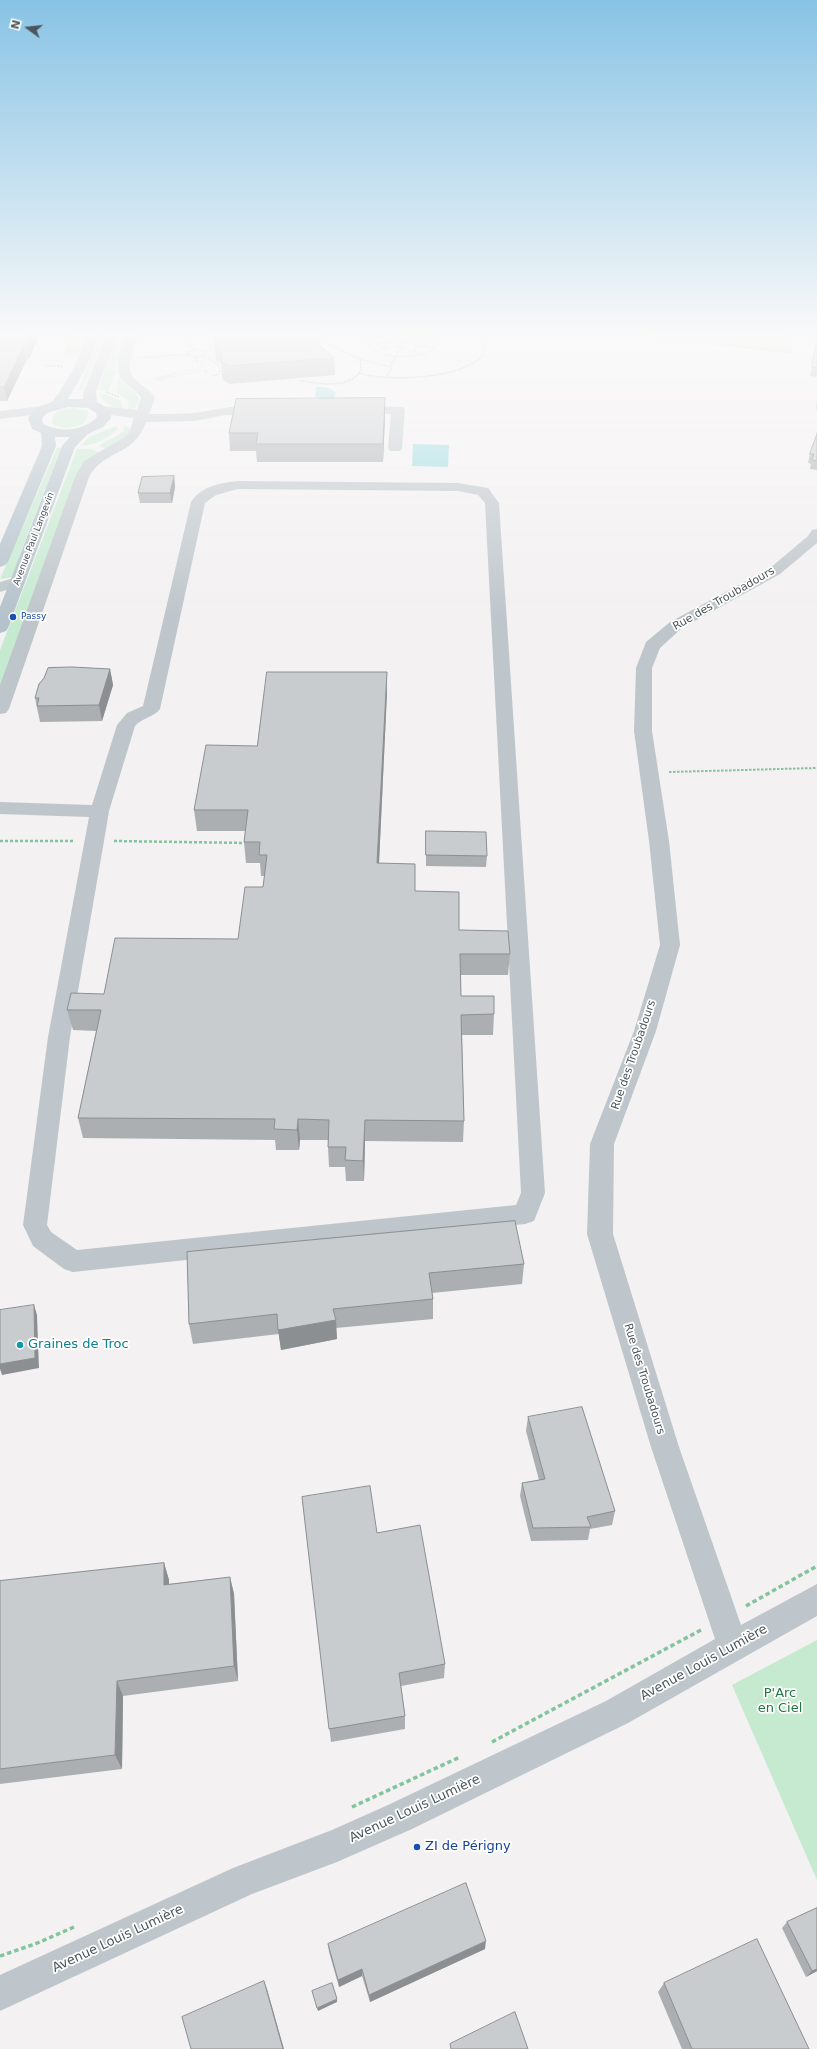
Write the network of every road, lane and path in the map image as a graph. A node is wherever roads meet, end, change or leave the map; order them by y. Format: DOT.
graph roads {
  1 [pos="43,428"];
  2 [pos="85,428"];
  3 [pos="137,428"];
  4 [pos="397,428"];
  5 [pos="83,431"];
  6 [pos="395,448"];
  7 [pos="817,534"];
  8 [pos="0,562"];
  9 [pos="17,582"];
  10 [pos="0,587"];
  11 [pos="0,628"];
  12 [pos="0,709"];
  13 [pos="817,768"];
  14 [pos="649,773"];
  15 [pos="0,808"];
  16 [pos="100,811"];
  17 [pos="0,841"];
  18 [pos="94,841"];
  19 [pos="249,843"];
  20 [pos="817,1566"];
  21 [pos="817,1599"];
  22 [pos="728,1632"];
  23 [pos="489,1743"];
  24 [pos="468,1753"];
  25 [pos="350,1808"];
  26 [pos="78,1926"];
  27 [pos="0,1956"];
  28 [pos="0,1993"];
  1 -- 5 [label="main road"];
  1 -- 8 [label="main road, Avenue Paul Langevin"];
  2 -- 5 [label="main road"];
  3 -- 12 [label="street"];
  4 -- 6 [label="street"];
  5 -- 9 [label="main road, Avenue Paul Langevin"];
  7 -- 14 [label="street, Rue des Troubadours"];
  9 -- 10 [label="street"];
  9 -- 11 [label="main road, Avenue Paul Langevin"];
  13 -- 14 [label="path"];
  14 -- 22 [label="street, Rue des Troubadours"];
  15 -- 16 [label="street"];
  16 -- 18 [label="street"];
  16 -- 18 [label="street"];
  17 -- 18 [label="path"];
  18 -- 19 [label="path"];
  20 -- 22 [label="path"];
  21 -- 22 [label="street, Avenue Louis Lumière"];
  22 -- 23 [label="path"];
  22 -- 28 [label="street, Avenue Louis Lumière"];
  24 -- 25 [label="path"];
  26 -- 27 [label="path"];
}
